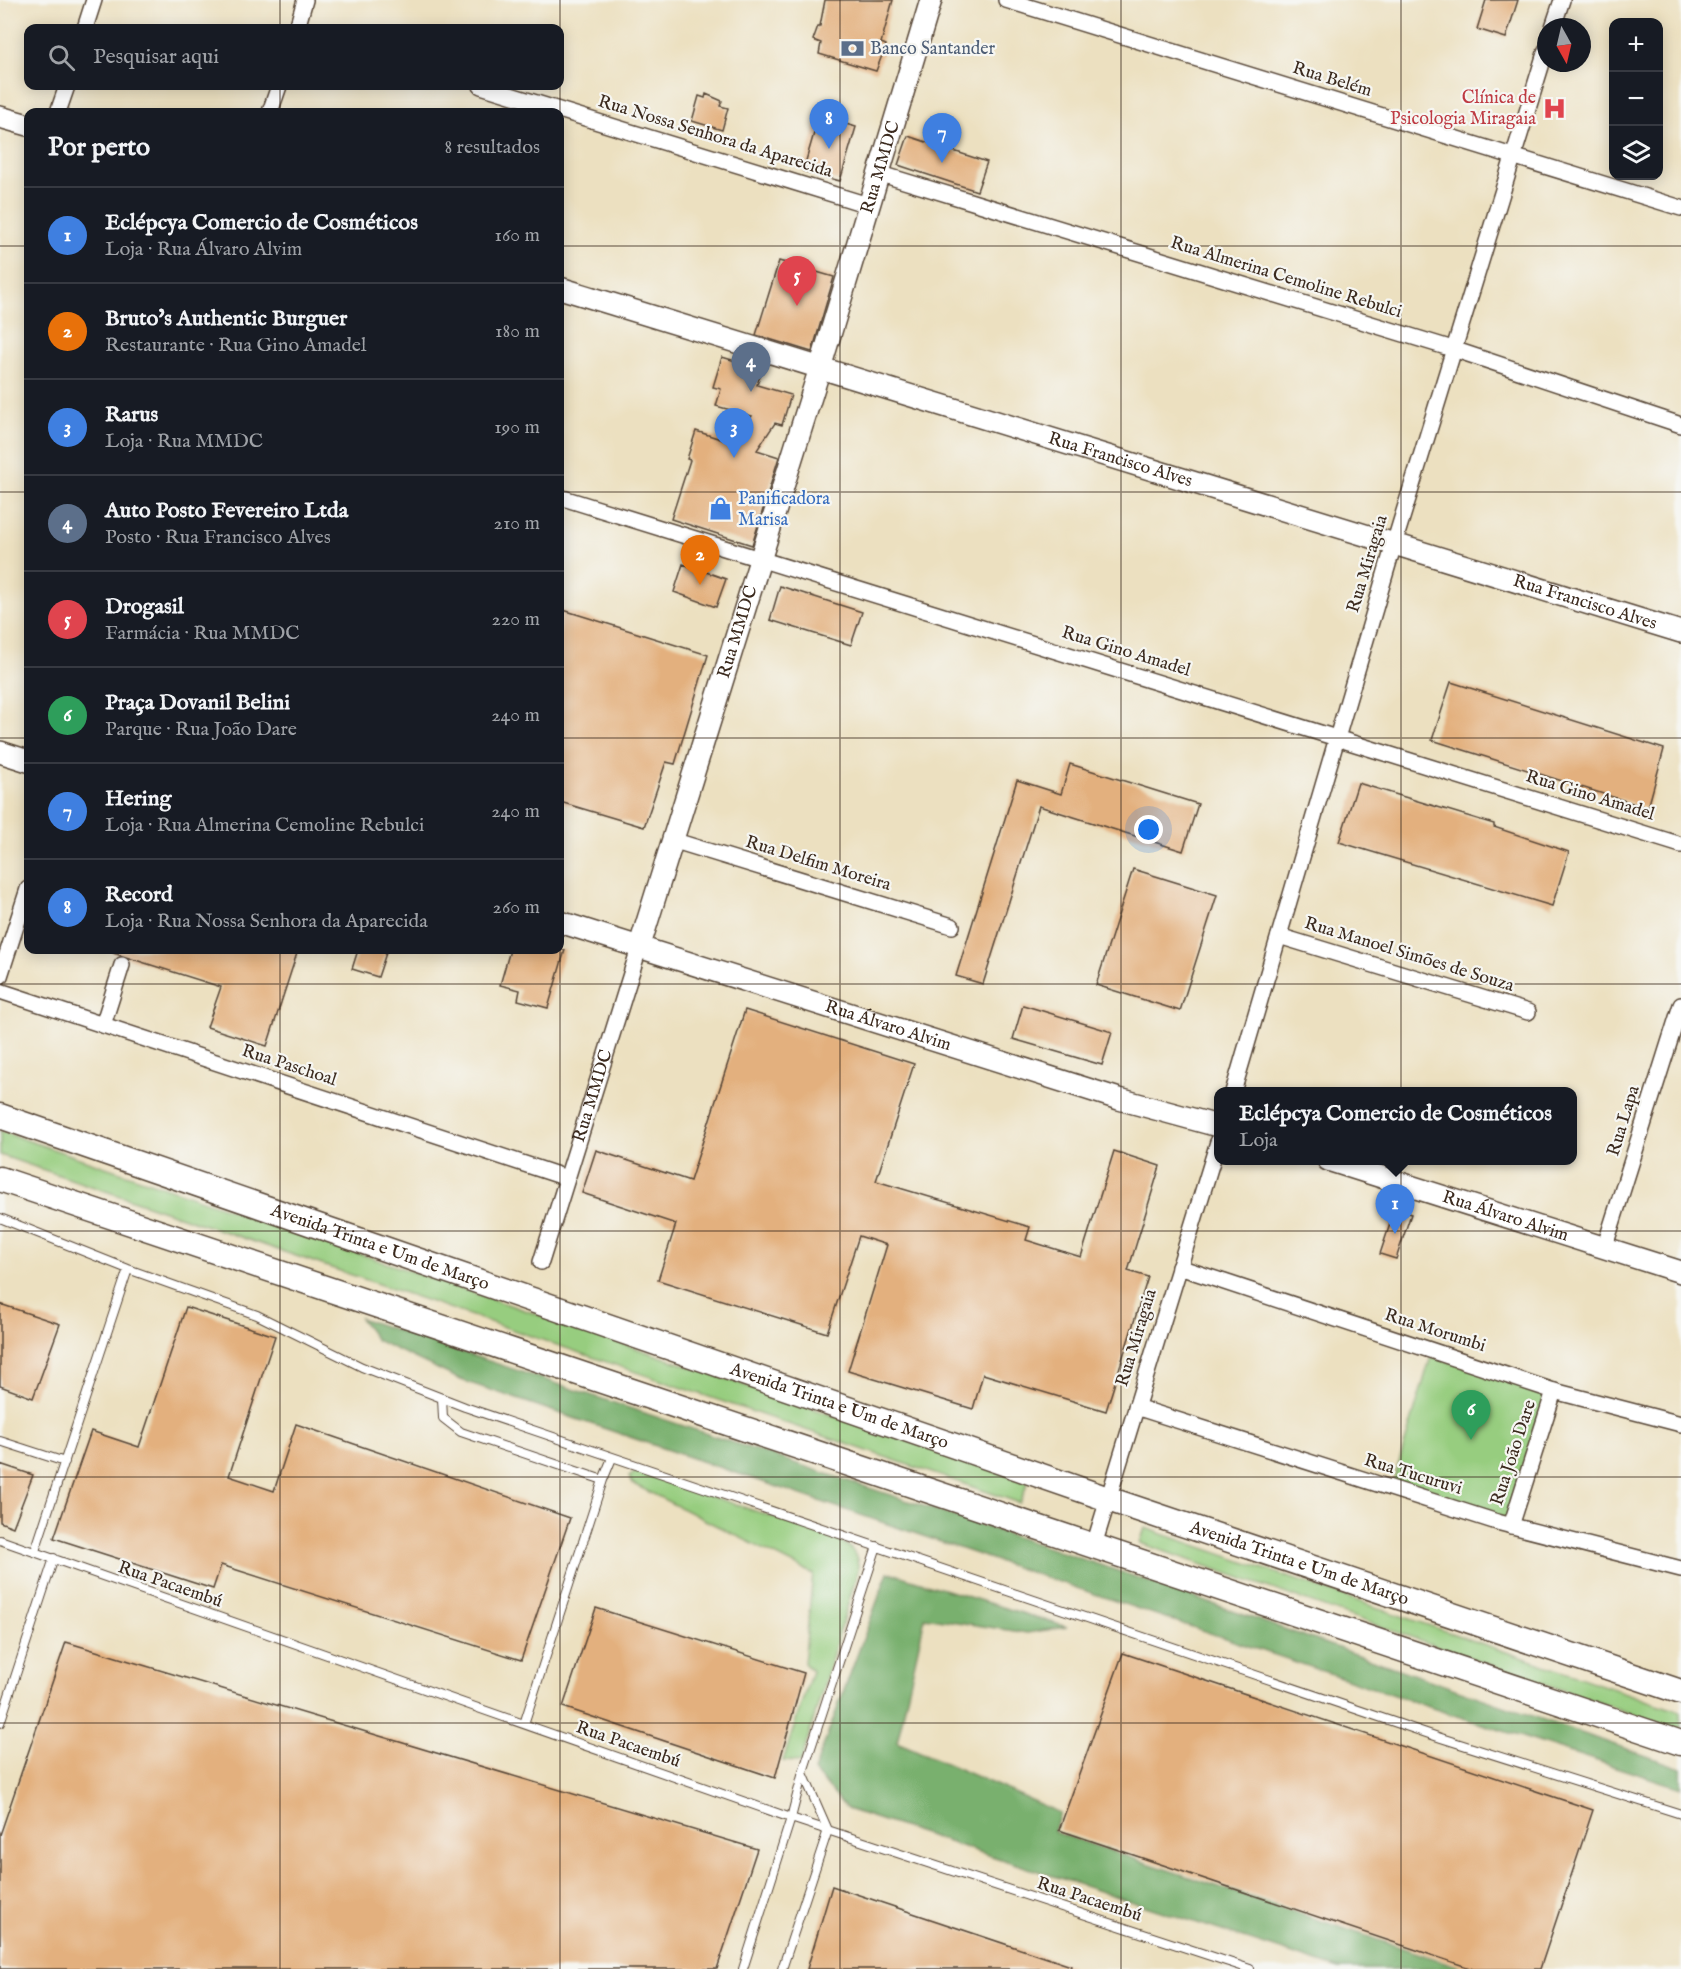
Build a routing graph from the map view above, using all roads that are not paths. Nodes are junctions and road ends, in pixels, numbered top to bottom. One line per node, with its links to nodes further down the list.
1 (94, 0): 7 (street)
2 (305, 0): 8 (street)
3 (931, 0): 20 (street, Rua MMDC)
4 (1006, 0): 19 (street, Rua Belém)
5 (1562, 0): 6 (street)
6 (1556, 18)
7 (86, 24)
8 (298, 24)
9 (1539, 72): 19 (street, Rua Miragaia)
10 (66, 90): 13 (street)
11 (278, 90): 14 (street)
12 (494, 90): 15 (street, Rua Nossa Senhora da Aparecida)
13 (59, 108)
14 (271, 108)
15 (553, 108)
16 (564, 112): 21 (street, Rua Nossa Senhora da Aparecida)
17 (0, 117): 18 (street)
18 (24, 124)
19 (1513, 155): 22 (street, Rua Belém); 24 (street, Rua Miragaia)
20 (878, 173): 21 (street, Rua MMDC); 24 (street, Rua Almerina Cemoline Rebulci)
21 (868, 205): 25 (street, Rua MMDC)
22 (1681, 208)
23 (564, 289): 25 (street, Rua Francisco Alves)
24 (1456, 350): 26 (street, Rua Almerina Cemoline Rebulci); 28 (street, Rua Miragaia)
25 (820, 368): 28 (street, Rua Francisco Alves); 29 (street, Rua MMDC)
26 (1681, 425)
27 (564, 498): 29 (street, Rua Gino Amadel)
28 (1394, 544): 30 (street, Rua Francisco Alves); 31 (street, Rua Miragaia)
29 (761, 560): 31 (street, Rua Gino Amadel); 34 (street, Rua MMDC)
30 (1681, 632)
31 (1337, 738): 35 (street, Rua Gino Amadel); 39 (street, Rua Miragaia)
32 (0, 752): 33 (street)
33 (24, 760)
34 (672, 840): 38 (street, Rua Delfim Moreira); 40 (street, Rua MMDC)
35 (1681, 845)
36 (24, 901): 42 (street)
37 (564, 923): 40 (street, Rua Álvaro Alvim)
38 (952, 926)
39 (1279, 936): 45 (street, Rua Manoel Simões de Souza); 47 (street, Rua Miragaia)
40 (640, 945): 49 (street, Rua Álvaro Alvim); 52 (street, Rua MMDC)
41 (122, 965): 46 (street)
42 (0, 976)
43 (0, 991): 46 (street, Rua Paschoal)
44 (1681, 1005): 55 (street, Rua Lapa)
45 (1528, 1012)
46 (103, 1025): 52 (street, Rua Paschoal)
47 (1234, 1087)
48 (0, 1116): 68 (main road, Avenida Trinta e Um de Março)
49 (1214, 1124)
50 (1214, 1155): 57 (street, Rua Miragaia)
51 (1341, 1165): 55 (street, Rua Álvaro Alvim)
52 (567, 1178): 56 (street, Rua MMDC)
53 (0, 1179): 72 (main road)
54 (0, 1218): 58 (lane)
55 (1604, 1249): 59 (street, Rua Álvaro Alvim)
56 (541, 1262)
57 (1179, 1267): 60 (street, Rua Morumbi); 62 (street, Rua Miragaia)
58 (128, 1269): 61 (lane); 66 (lane)
59 (1681, 1272)
60 (1554, 1391): 63 (street, Rua Morumbi); 69 (street, Rua João Dare)
61 (442, 1398): 65 (lane); 67 (lane)
62 (1136, 1407): 68 (street, Rua Miragaia); 69 (street, Rua Tucuruvi)
63 (1681, 1424)
64 (0, 1441): 66 (lane)
65 (612, 1458): 67 (lane); 71 (lane)
66 (65, 1462): 73 (lane)
67 (603, 1480): 78 (lane)
68 (1108, 1499): 72 (street, Rua Miragaia); 76 (main road, Avenida Trinta e Um de Março)
69 (1511, 1526): 75 (street, Rua Tucuruvi)
70 (0, 1540): 73 (lane, Rua Pacaembú)
71 (878, 1545): 80 (lane); 81 (lane)
72 (1094, 1545): 79 (main road)
73 (35, 1551): 74 (lane, Rua Pacaembú)
74 (54, 1558): 77 (lane); 78 (lane, Rua Pacaembú)
75 (1681, 1569)
76 (1681, 1692)
77 (0, 1723)
78 (524, 1724): 82 (lane, Rua Pacaembú)
79 (1681, 1743)
80 (803, 1772): 82 (lane); 83 (lane)
81 (1681, 1814)
82 (791, 1818): 83 (lane, Rua Pacaembú); 84 (lane)
83 (828, 1830): 85 (lane); 86 (lane, Rua Pacaembú)
84 (743, 1969)
85 (782, 1969)
86 (1250, 1969)

